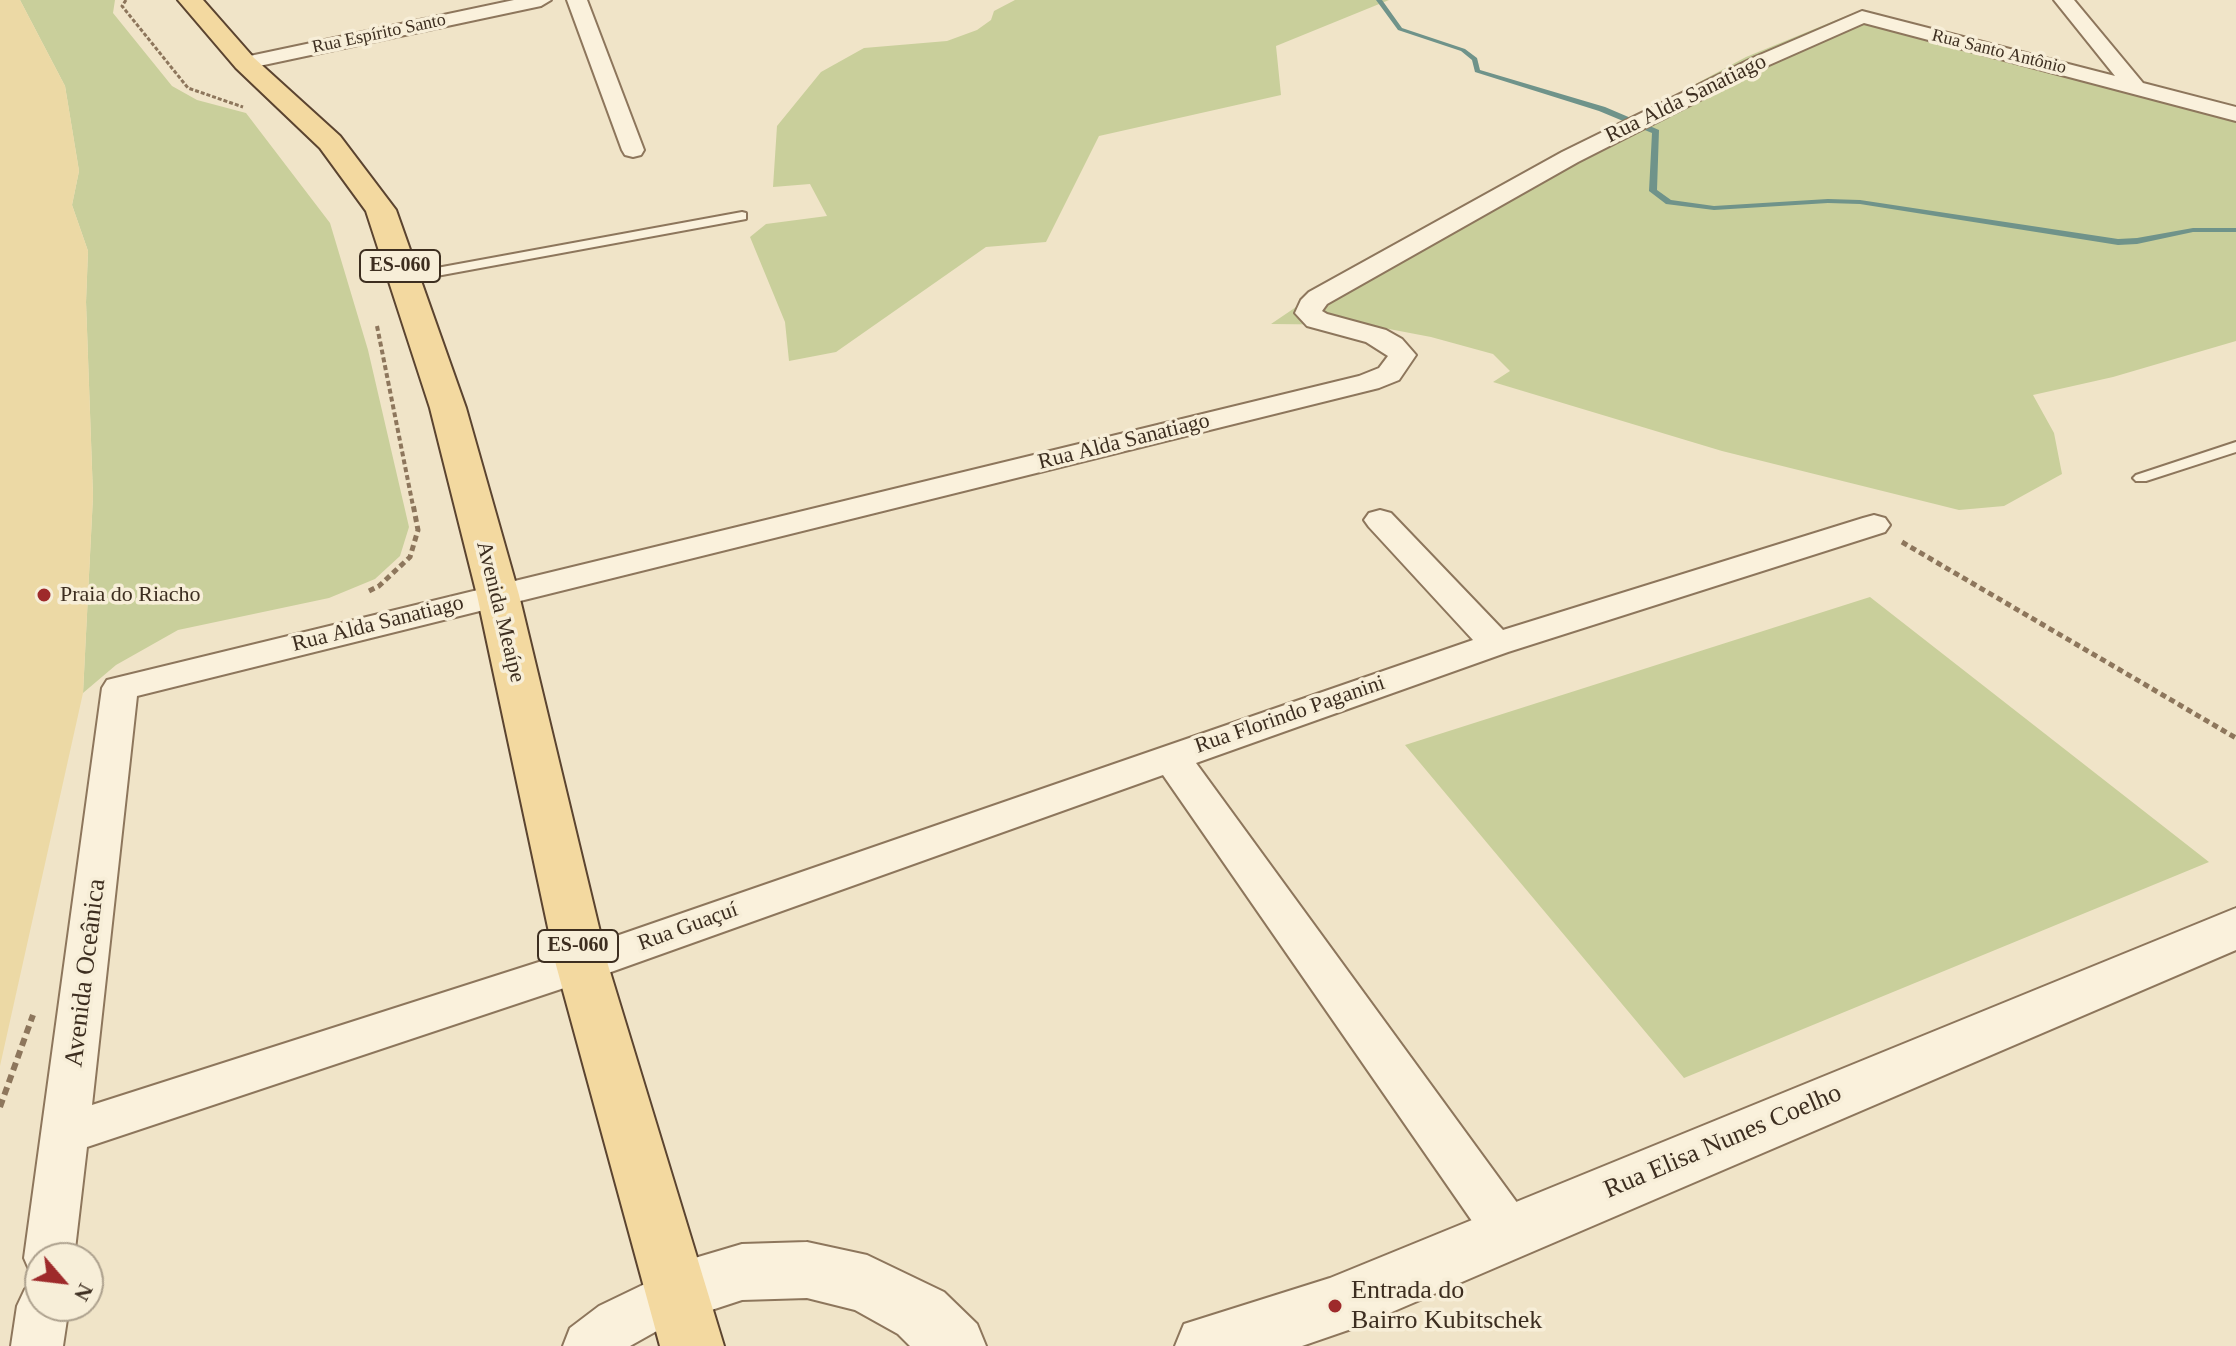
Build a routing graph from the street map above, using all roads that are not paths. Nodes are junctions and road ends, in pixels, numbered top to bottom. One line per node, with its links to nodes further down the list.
1 (190, 0): 7 (main road, Avenida Meaípe / ES-060)
2 (541, 0): 5 (street, Rua Espírito Santo)
3 (577, 0): 10 (street)
4 (2064, 0): 8 (street)
5 (512, 3): 7 (street, Rua Espírito Santo)
6 (1862, 17): 8 (street, Rua Santo Antônio); 17 (street, Rua Alda Sanatiago)
7 (245, 63): 12 (main road, Avenida Meaípe / ES-060)
8 (2135, 87): 9 (street, Rua Santo Antônio)
9 (2236, 114)
10 (633, 150)
11 (742, 216): 12 (lane)
12 (404, 278): 17 (main road, Avenida Meaípe / ES-060)
13 (2236, 447): 14 (lane)
14 (2141, 478)
15 (1380, 520): 18 (street)
16 (1874, 525): 18 (street, Rua Florindo Paganini)
17 (498, 595): 19 (street, Rua Alda Sanatiago); 22 (main road, Avenida Meaípe / ES-060)
18 (1496, 644): 20 (street, Rua Florindo Paganini)
19 (120, 688): 23 (street, Avenida Oceânica)
20 (1170, 756): 22 (street, Rua Guaçuí); 24 (street, Rua Florindo Paganini)
21 (2236, 928): 24 (street, Rua Elisa Nunes Coelho)
22 (582, 965): 23 (street, Rua Guaçuí); 26 (main road, Avenida Meaípe / ES-060)
23 (67, 1133): 25 (street, Avenida Oceânica)
24 (1508, 1231): 31 (street, Rua Elisa Nunes Coelho)
25 (51, 1242)
26 (685, 1319): 29 (street); 30 (street)
27 (41, 1322): 28 (street)
28 (37, 1346)
29 (589, 1346)
30 (954, 1346)
31 (1207, 1346)

